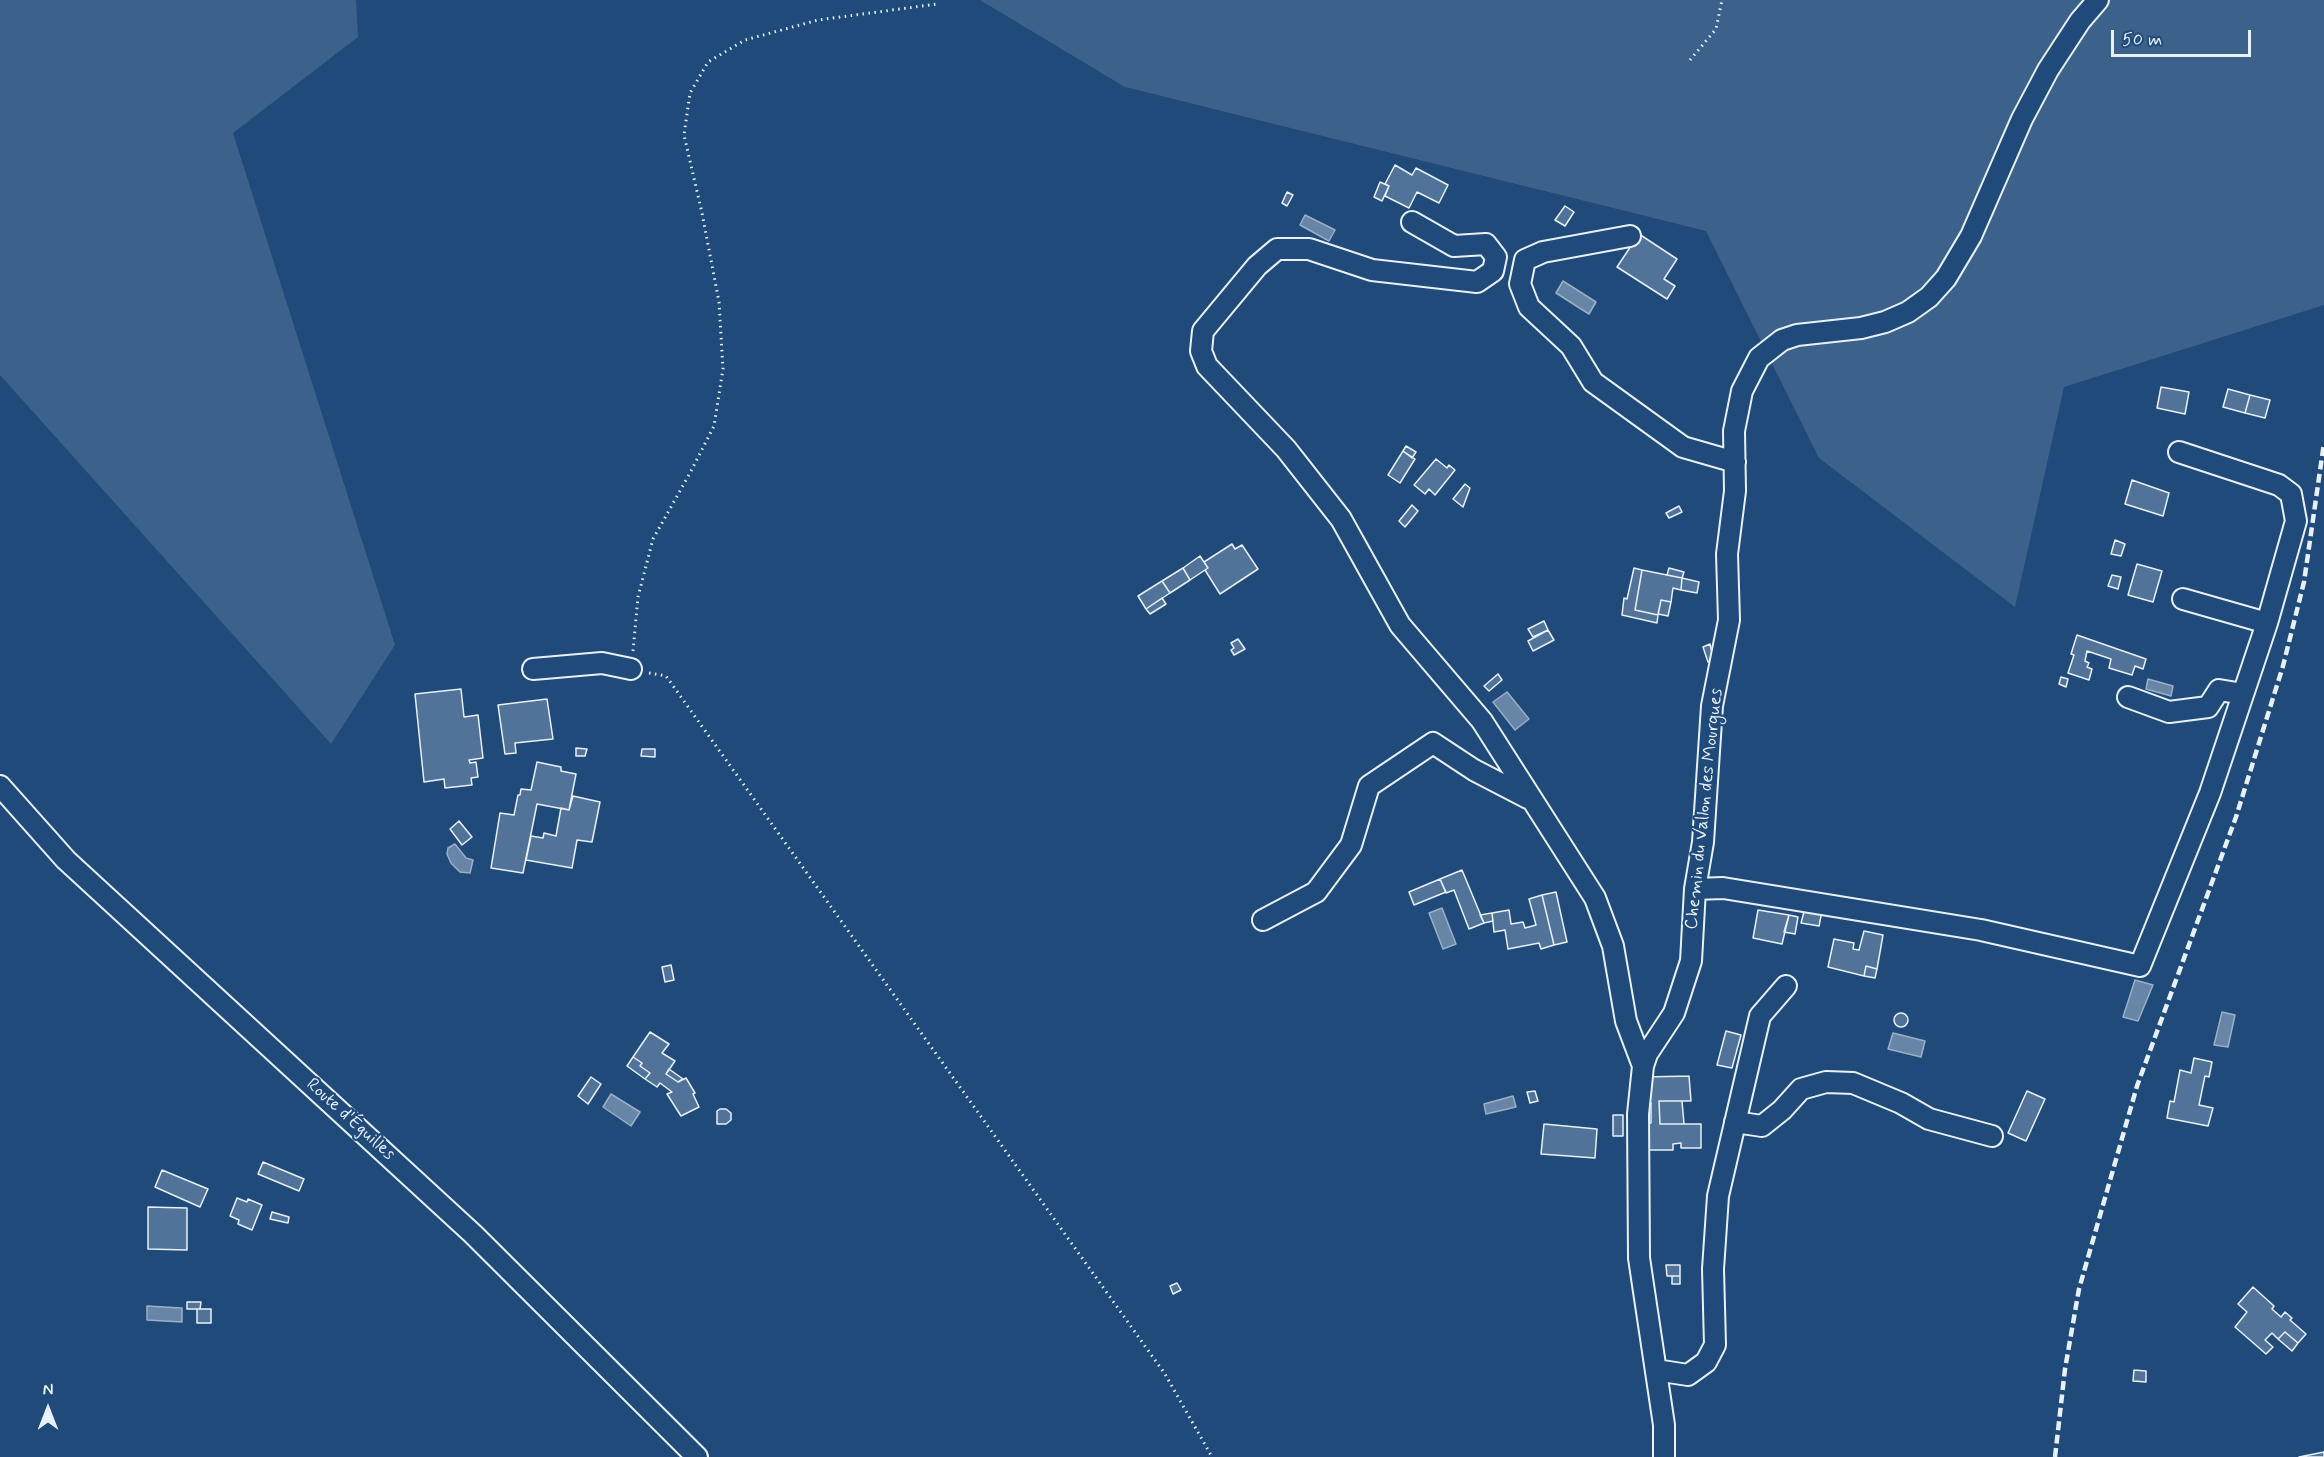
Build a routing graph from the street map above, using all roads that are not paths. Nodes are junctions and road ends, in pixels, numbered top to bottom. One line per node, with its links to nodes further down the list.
1 (2098, 0): 5 (street, Chemin du Vallon des Mourgues)
2 (1412, 222): 13 (street)
3 (1630, 236): 5 (street)
4 (2179, 452): 7 (street)
5 (1735, 462): 14 (street, Chemin du Vallon des Mourgues)
6 (2183, 599): 7 (street)
7 (2267, 624): 10 (street)
8 (533, 669): 9 (street)
9 (631, 669)
10 (2243, 694): 11 (street); 14 (street)
11 (2127, 697)
12 (0, 786): 21 (street, Route d'Éguilles)
13 (1531, 799): 15 (street); 17 (street)
14 (1695, 889): 17 (street, Chemin du Vallon des Mourgues)
15 (1263, 920)
16 (1786, 986): 18 (street)
17 (1643, 1066): 20 (street, Chemin du Vallon des Mourgues)
18 (1735, 1122): 19 (street); 20 (street)
19 (1992, 1136)
20 (1656, 1370): 22 (street, Chemin du Vallon des Mourgues)
21 (697, 1457)
22 (1664, 1457)

